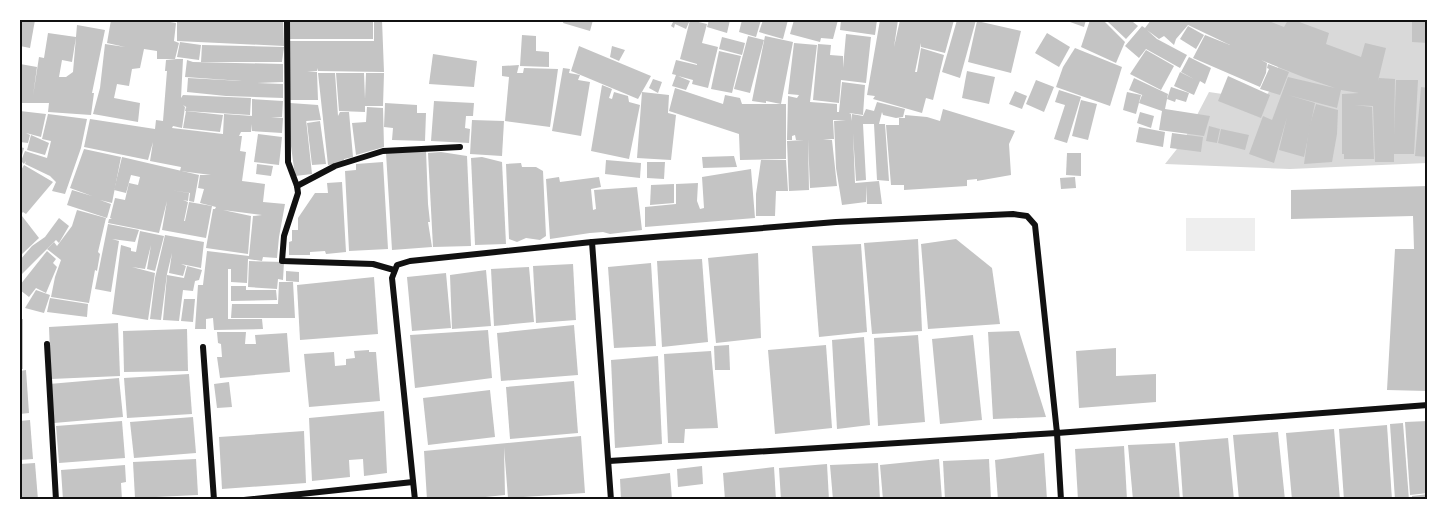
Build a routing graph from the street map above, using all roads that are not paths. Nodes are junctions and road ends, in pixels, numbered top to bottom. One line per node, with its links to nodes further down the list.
1 (286, 20): 3 (street)
2 (460, 147): 3 (street)
3 (297, 186): 5 (street)
4 (592, 242): 5 (street); 9 (street); 10 (street)
5 (394, 270): 11 (street)
6 (47, 344): 12 (street)
7 (203, 347): 13 (street)
8 (1428, 405): 9 (street)
9 (1057, 434): 10 (street); 17 (street)
10 (609, 461): 16 (street)
11 (413, 482): 14 (street); 15 (street)
12 (56, 500)
13 (214, 500)
14 (244, 500)
15 (415, 500)
16 (611, 500)
17 (1061, 500)

